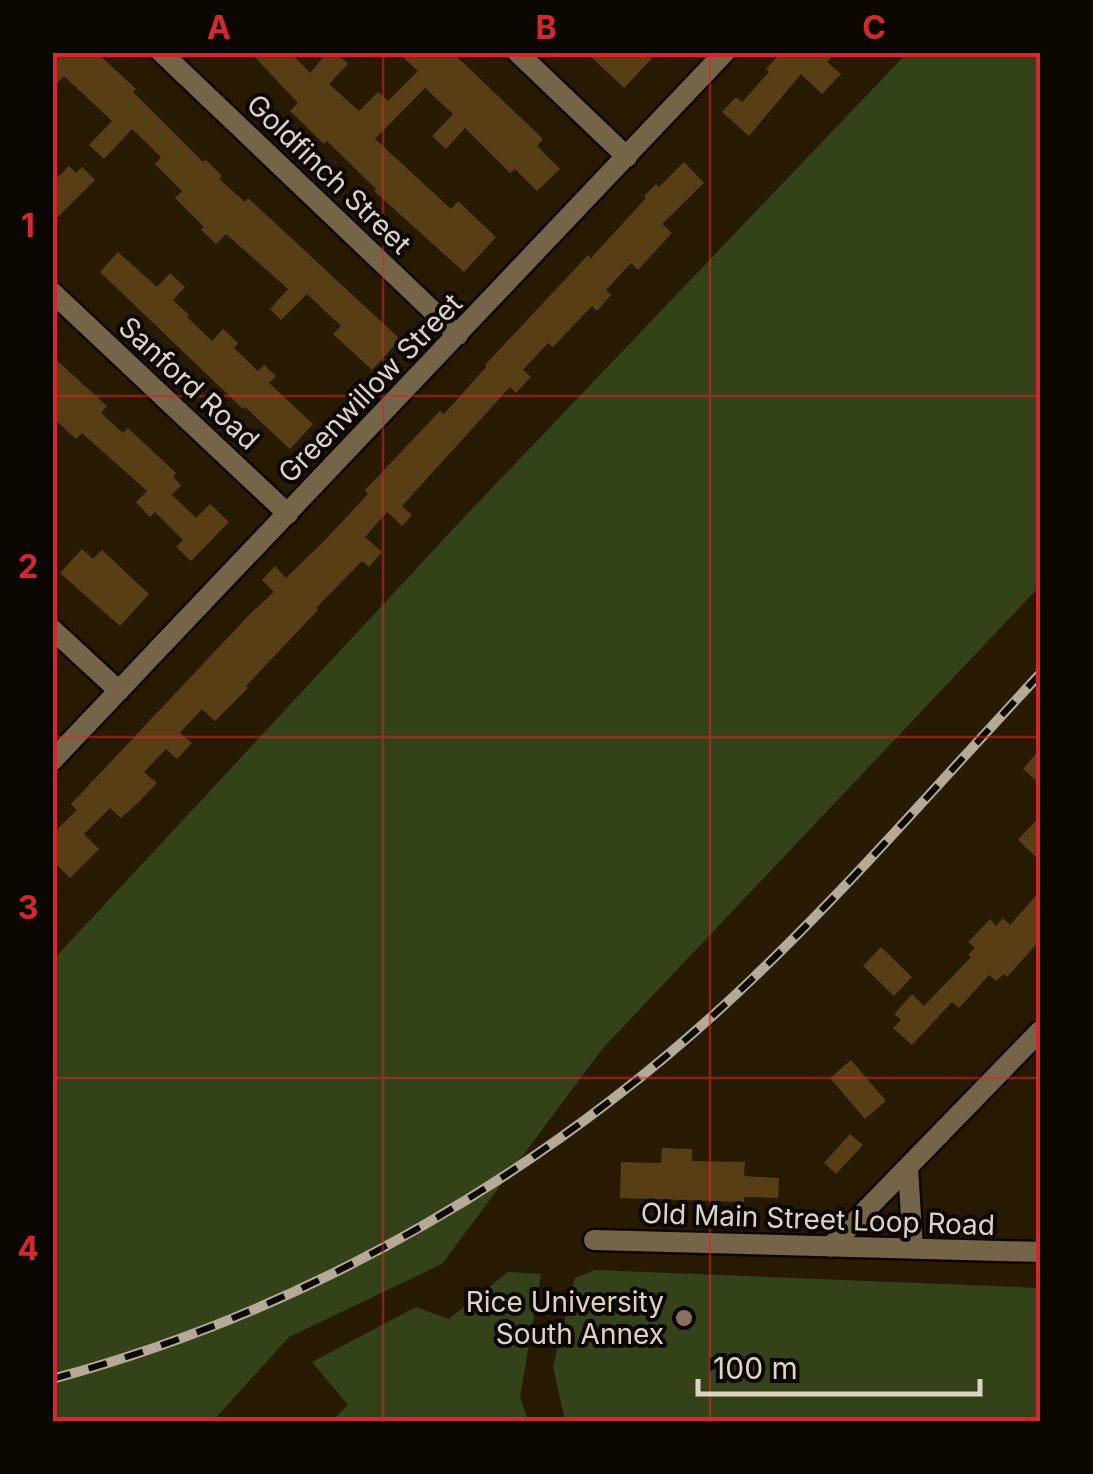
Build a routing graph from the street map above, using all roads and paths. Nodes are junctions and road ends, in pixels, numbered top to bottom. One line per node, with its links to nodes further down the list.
1 (161, 52): 6 (street, Goldfinch Street)
2 (516, 52): 4 (street)
3 (726, 52): 4 (street, Greenwillow Street)
4 (627, 157): 6 (street, Greenwillow Street)
5 (52, 292): 7 (street, Sanford Road)
6 (458, 335): 7 (street, Greenwillow Street)
7 (288, 514): 9 (street, Greenwillow Street)
8 (52, 629): 9 (street)
9 (119, 691): 10 (street, Greenwillow Street)
10 (52, 761)
11 (1040, 1030): 12 (street)
12 (908, 1167): 14 (street); 15 (street)
13 (594, 1240): 14 (street, Old Main Street Loop Road)
14 (830, 1247): 15 (street, Old Main Street Loop Road)
15 (913, 1249): 16 (street, Old Main Street Loop Road)
16 (1040, 1252)

